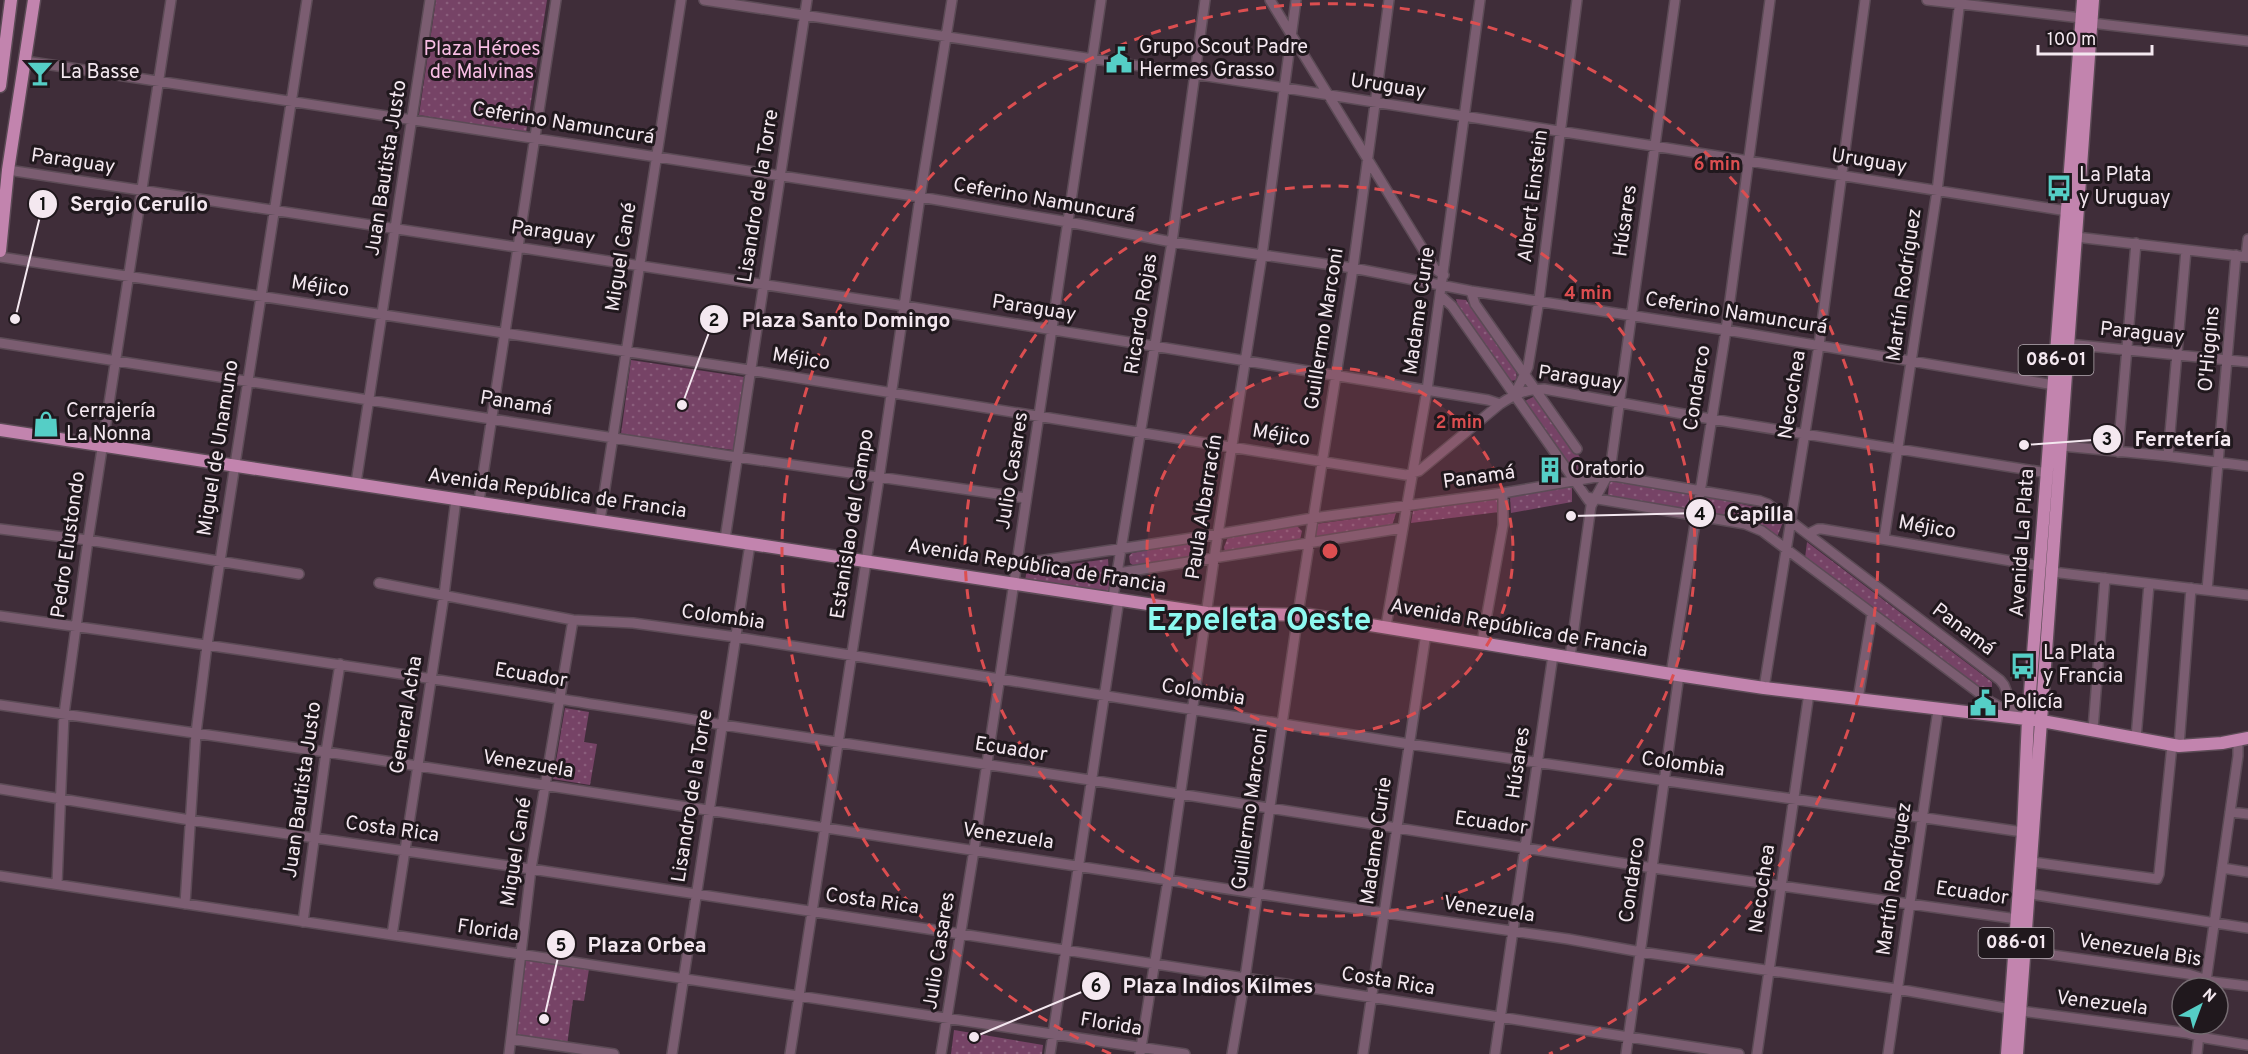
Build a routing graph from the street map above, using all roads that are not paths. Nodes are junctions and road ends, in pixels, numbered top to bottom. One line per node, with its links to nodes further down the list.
1 (11, 0): 34 (main road)
2 (34, 0): 31 (main road)
3 (171, 0): 33 (street, Pedro Elustondo)
4 (307, 0): 37 (street, Miguel de Unamuno)
5 (430, 0): 40 (street, Juan Bautista Justo)
6 (556, 0): 42 (street)
7 (681, 0): 44 (street, Miguel Cané)
8 (704, 0): 25 (street, Uruguay)
9 (807, 0): 25 (street, Lisandro de la Torre)
10 (952, 0): 28 (street, Estanislao del Campo)
11 (1101, 0): 30 (street, Julio Casares)
12 (1205, 0): 32 (street, Ricardo Rojas)
13 (1270, 0): 27 (street)
14 (1296, 0): 27 (street, Paula Albarracín)
15 (1389, 0): 38 (street, Guillermo Marconi)
16 (1480, 0): 39 (street, Madame Curie)
17 (1577, 0): 41 (street, Albert Einstein)
18 (1675, 0): 43 (street, Húsares)
19 (1770, 0): 46 (street, Condarco)
20 (1865, 0): 48 (street, Necochea)
21 (1927, 0): 24 (street)
22 (2083, 0): 26 (main road, Avenida La Plata / 086-01)
23 (2093, 0): 26 (main road, Avenida La Plata / 086-01)
24 (1959, 2): 26 (street); 51 (street, Martín Rodríguez)
25 (805, 15): 28 (street, Uruguay); 49 (street, Lisandro de la Torre)
26 (2086, 21): 29 (street); 54 (main road, Avenida La Plata / 086-01); 57 (main road, Avenida La Plata / 086-01)
27 (1291, 34): 35 (street, Paula Albarracín); 36 (street)
28 (946, 38): 30 (street, Uruguay); 52 (street, Estanislao del Campo)
29 (2248, 41)
30 (1092, 60): 32 (street, Uruguay); 55 (street, Julio Casares)
31 (25, 61): 33 (street, Ceferino Namuncurá); 47 (main road)
32 (1196, 75): 35 (street, Uruguay); 59 (street, Ricardo Rojas)
33 (159, 80): 37 (street, Ceferino Namuncurá); 50 (street, Pedro Elustondo)
34 (0, 86)
35 (1285, 88): 36 (street, Uruguay); 64 (street, Paula Albarracín)
36 (1329, 96): 38 (street, Uruguay); 45 (street)
37 (290, 101): 40 (street, Ceferino Namuncurá); 53 (street, Miguel de Unamuno)
38 (1375, 104): 39 (street, Uruguay); 45 (street, Guillermo Marconi)
39 (1466, 117): 41 (street, Uruguay); 69 (street, Madame Curie)
40 (412, 120): 42 (street, Ceferino Namuncurá); 56 (street, Juan Bautista Justo)
41 (1561, 132): 43 (street, Uruguay); 76 (street, Albert Einstein)
42 (535, 138): 44 (street, Ceferino Namuncurá); 61 (street)
43 (1655, 146): 46 (street, Uruguay); 79 (street, Húsares)
44 (655, 156): 49 (street, Ceferino Namuncurá); 67 (street, Miguel Cané)
45 (1368, 159): 68 (street, Guillermo Marconi); 69 (street)
46 (1749, 161): 48 (street, Uruguay); 81 (street, Condarco)
47 (8, 170): 50 (street, Paraguay); 63 (main road)
48 (1843, 176): 51 (street, Uruguay); 85 (street, Necochea)
49 (780, 177): 52 (street, Ceferino Namuncurá); 71 (street, Lisandro de la Torre)
50 (142, 190): 53 (street, Paraguay); 70 (street, Pedro Elustondo)
51 (1937, 191): 54 (street, Uruguay); 93 (street, Martín Rodríguez)
52 (920, 197): 55 (street, Ceferino Namuncurá); 77 (street, Estanislao del Campo)
53 (273, 210): 56 (street, Paraguay); 74 (street, Miguel de Unamuno)
54 (2067, 211): 99 (main road, Avenida La Plata / 086-01)
55 (1068, 222): 59 (street, Ceferino Namuncurá); 80 (street, Julio Casares)
56 (396, 228): 61 (street, Paraguay); 78 (street, Juan Bautista Justo)
57 (2076, 237): 60 (street); 84 (main road, Avenida La Plata / 086-01)
58 (2248, 239): 65 (street, O'Higgins)
59 (1172, 242): 64 (street, Ceferino Namuncurá); 86 (street, Ricardo Rojas)
60 (2136, 243): 62 (street); 87 (street)
61 (518, 248): 67 (street, Paraguay); 82 (street)
62 (2186, 250): 65 (street); 89 (street)
63 (0, 251)
64 (1262, 255): 68 (street, Ceferino Namuncurá); 92 (street, Paula Albarracín)
65 (2244, 256): 91 (street, O'Higgins)
66 (0, 257): 70 (street, Méjico)
67 (639, 265): 71 (street, Paraguay); 88 (street, Miguel Cané)
68 (1353, 268): 72 (street, Ceferino Namuncurá); 96 (street, Guillermo Marconi)
69 (1444, 275): 72 (street, Madame Curie)
70 (128, 276): 74 (street, Méjico); 90 (street, Pedro Elustondo)
71 (763, 286): 77 (street, Paraguay); 95 (street, Lisandro de la Torre)
72 (1442, 286): 73 (street, Ceferino Namuncurá); 75 (street, Madame Curie)
73 (1471, 291): 76 (street, Ceferino Namuncurá); 97 (street)
74 (261, 296): 78 (street, Méjico); 98 (street, Miguel de Unamuno)
75 (1441, 296): 101 (street, Madame Curie); 103 (street)
76 (1539, 300): 79 (street, Ceferino Namuncurá); 97 (street, Albert Einstein)
77 (904, 306): 80 (street, Paraguay); 102 (street, Estanislao del Campo)
78 (382, 314): 82 (street, Méjico); 104 (street, Juan Bautista Justo)
79 (1631, 315): 81 (street, Ceferino Namuncurá); 105 (street, Húsares)
80 (1052, 330): 86 (street, Paraguay); 107 (street, Julio Casares)
81 (1726, 330): 85 (street, Ceferino Namuncurá); 109 (street, Condarco)
82 (504, 334): 88 (street, Méjico); 108 (street)
83 (0, 344): 90 (street, Panamá)
84 (2068, 344): 87 (street, Paraguay); 115 (main road, Avenida La Plata / 086-01)
85 (1819, 345): 93 (street, Ceferino Namuncurá); 112 (street, Necochea)
86 (1155, 348): 92 (street, Paraguay); 111 (street, Ricardo Rojas)
87 (2126, 350): 89 (street, Paraguay); 119 (street)
88 (626, 352): 95 (street, Méjico); 113 (street, Miguel Cané)
89 (2177, 355): 91 (street, Paraguay); 120 (street)
90 (116, 360): 98 (street, Panamá); 114 (street, Pedro Elustondo)
91 (2228, 360): 94 (street, Paraguay); 123 (street, O'Higgins)
92 (1246, 361): 96 (street, Paraguay); 116 (street, Paula Albarracín)
93 (1912, 361): 99 (street, Ceferino Namuncurá); 117 (street, Martín Rodríguez)
94 (2248, 362)
95 (749, 370): 102 (street, Méjico); 121 (street, Lisandro de la Torre)
96 (1337, 375): 101 (street, Paraguay); 122 (street, Guillermo Marconi)
97 (1526, 375): 100 (street); 103 (street, Albert Einstein)
98 (248, 380): 104 (street, Panamá); 124 (street, Miguel de Unamuno)
99 (2054, 385): 126 (main road, Avenida La Plata / 086-01)
100 (1535, 389): 103 (street, Paraguay); 105 (street, Paraguay); 118 (street)
101 (1428, 390): 106 (street, Paraguay); 127 (street, Madame Curie)
102 (891, 393): 107 (street, Méjico); 129 (street, Estanislao del Campo)
103 (1515, 394): 106 (street, Paraguay); 130 (street)
104 (369, 400): 108 (street, Panamá); 131 (street, Juan Bautista Justo)
105 (1619, 403): 109 (street, Paraguay); 128 (street, Húsares)
106 (1500, 404): 127 (street)
107 (1040, 415): 111 (street, Méjico); 134 (street, Julio Casares)
108 (492, 419): 113 (street, Panamá); 137 (street)
109 (1711, 419): 112 (street, Paraguay); 132 (street, Condarco)
110 (0, 430): 114 (main road, Avenida República de Francia)
111 (1141, 433): 116 (street, Méjico); 152 (street, Ricardo Rojas)
112 (1806, 433): 117 (street, Paraguay); 142 (street, Necochea)
113 (613, 438): 121 (street, Panamá); 141 (street, Miguel Cané)
114 (102, 446): 124 (main road, Avenida República de Francia); 149 (street, Pedro Elustondo)
115 (2062, 446): 119 (street); 158 (main road, Avenida La Plata / 086-01)
116 (1232, 447): 122 (street, Méjico); 145 (street, Paula Albarracín)
117 (1899, 448): 126 (street, Paraguay); 148 (street, Martín Rodríguez)
118 (1577, 449)
119 (2118, 452): 120 (street)
120 (2168, 456): 123 (street)
121 (737, 457): 129 (street, Panamá); 147 (street, Lisandro de la Torre)
122 (1322, 461): 127 (street, Méjico); 140 (street, Guillermo Marconi)
123 (2218, 463): 125 (street); 166 (street, O'Higgins)
124 (233, 466): 131 (main road, Avenida República de Francia); 155 (street, Miguel de Unamuno)
125 (2248, 466)
126 (2048, 473): 158 (main road, Avenida La Plata / 086-01)
127 (1413, 474): 138 (street, Madame Curie)
128 (1608, 476): 130 (street, Panamá); 132 (street, Panamá); 136 (street, Húsares)
129 (879, 478): 134 (street, Panamá); 156 (street, Estanislao del Campo)
130 (1574, 480): 133 (street, Panamá); 136 (street)
131 (356, 483): 135 (main road, Avenida República de Francia)
132 (1700, 490): 139 (street, Condarco); 142 (street, Panamá)
133 (1503, 493): 138 (street, Panamá); 179 (street)
134 (1026, 498): 157 (street, Julio Casares)
135 (456, 499): 137 (main road, Avenida República de Francia); 167 (street, General Acha)
136 (1591, 500): 139 (street, Panamá); 183 (street, Húsares)
137 (479, 501): 141 (main road, Avenida República de Francia)
138 (1408, 506): 140 (street, Panamá); 143 (street, Madame Curie)
139 (1696, 516): 153 (street, Panamá); 185 (street, Condarco)
140 (1313, 518): 145 (street, Panamá); 150 (street, Guillermo Marconi)
141 (600, 520): 147 (main road, Avenida República de Francia)
142 (1791, 521): 146 (street, Panamá); 153 (street, Necochea)
143 (1403, 528): 150 (street); 176 (street, Madame Curie)
144 (0, 529): 149 (street)
145 (1219, 534): 152 (street, Panamá); 154 (street, Paula Albarracín)
146 (1809, 534): 148 (street, Méjico); 194 (street, Panamá)
147 (725, 539): 151 (main road, Avenida República de Francia)
148 (1884, 539): 158 (street, Méjico)
149 (88, 540): 155 (street); 175 (street, Pedro Elustondo)
150 (1309, 543): 154 (street); 171 (street, Guillermo Marconi)
151 (750, 544): 156 (main road, Avenida República de Francia); 178 (street, Lisandro de la Torre)
152 (1122, 549): 157 (street, Panamá); 159 (street, Ricardo Rojas)
153 (1787, 550): 172 (street, Panamá); 188 (street, Necochea)
154 (1214, 559): 159 (street); 170 (street, Paula Albarracín)
155 (219, 561): 160 (street); 180 (street, Miguel de Unamuno)
156 (866, 561): 163 (main road, Avenida República de Francia); 182 (street, Estanislao del Campo)
157 (1017, 564): 163 (street, Julio Casares)
158 (2046, 569): 161 (street, Méjico); 198 (main road, Avenida La Plata / 086-01); 199 (main road, Avenida La Plata / 086-01)
159 (1118, 573): 169 (street, Ricardo Rojas)
160 (299, 574)
161 (2105, 578): 164 (street, Méjico); 202 (street)
162 (378, 583): 167 (street, Colombia)
163 (1015, 583): 169 (main road, Avenida República de Francia); 187 (street, Julio Casares)
164 (2149, 584): 165 (street, Méjico); 204 (street)
165 (2191, 588): 166 (street, Méjico); 208 (street)
166 (2207, 590): 168 (street, Méjico)
167 (444, 595): 174 (street, Colombia); 186 (street, General Acha)
168 (2248, 595)
169 (1116, 598): 170 (main road, Avenida República de Francia); 190 (street, Ricardo Rojas)
170 (1207, 613): 171 (main road, Avenida República de Francia); 195 (street, Paula Albarracín)
171 (1298, 614): 176 (main road, Avenida República de Francia); 200 (street, Guillermo Marconi)
172 (1872, 614): 192 (street); 194 (street, Panamá)
173 (0, 616): 175 (street, Ecuador)
174 (573, 620): 178 (street, Colombia); 191 (street, Miguel Cané)
175 (75, 626): 180 (street, Ecuador); 197 (street, Pedro Elustondo)
176 (1386, 626): 177 (main road, Avenida República de Francia)
177 (1426, 633): 179 (main road, Avenida República de Francia); 207 (street, Madame Curie)
178 (736, 638): 182 (street, Colombia); 201 (street, Lisandro de la Torre)
179 (1482, 642): 181 (main road, Avenida República de Francia)
180 (207, 645): 184 (street, Ecuador); 203 (street, Miguel de Unamuno)
181 (1553, 655): 183 (main road, Avenida República de Francia); 212 (street, Húsares)
182 (851, 656): 187 (street, Colombia); 206 (street, Estanislao del Campo)
183 (1570, 657): 185 (main road, Avenida República de Francia)
184 (340, 664): 186 (street, Ecuador); 209 (street, Juan Bautista Justo)
185 (1675, 675): 188 (main road, Avenida República de Francia); 216 (street, Condarco)
186 (431, 678): 191 (street, Ecuador); 214 (street, General Acha)
187 (1000, 680): 190 (street, Colombia); 213 (street, Julio Casares)
188 (1764, 688): 189 (main road, Avenida República de Francia)
189 (1809, 693): 192 (main road, Avenida República de Francia); 221 (street, Necochea)
190 (1104, 696): 195 (street, Colombia); 215 (street, Ricardo Rojas)
191 (560, 699): 201 (street, Ecuador); 217 (street, Miguel Cané)
192 (1858, 699): 196 (main road, Avenida República de Francia)
193 (0, 705): 197 (street, Venezuela)
194 (2013, 709): 198 (street, Panamá)
195 (1193, 710): 200 (street, Colombia); 219 (street, Paula Albarracín)
196 (1938, 710): 198 (main road, Avenida República de Francia); 226 (street, Martín Rodríguez)
197 (64, 714): 203 (street, Venezuela); 220 (street, Pedro Elustondo)
198 (2028, 719): 199 (main road, Avenida República de Francia); 230 (main road, Avenida La Plata / 086-01)
199 (2042, 721): 202 (main road, Avenida República de Francia); 235 (main road, Avenida La Plata / 086-01)
200 (1282, 724): 207 (street, Colombia); 222 (street, Guillermo Marconi)
201 (723, 725): 206 (street, Ecuador); 223 (street, Lisandro de la Torre)
202 (2093, 729): 204 (main road, Avenida República de Francia)
203 (196, 733): 209 (street, Venezuela); 227 (street, Miguel de Unamuno)
204 (2136, 738): 208 (main road, Avenida República de Francia)
205 (2243, 739): 208 (main road, Avenida República de Francia); 210 (street)
206 (839, 741): 213 (street, Ecuador); 228 (street, Estanislao del Campo)
207 (1409, 744): 212 (street, Colombia); 229 (street, Madame Curie)
208 (2175, 745): 235 (street)
209 (326, 752): 214 (street, Venezuela); 231 (street, Juan Bautista Justo)
210 (2238, 756): 211 (street); 224 (street)
211 (2248, 757)
212 (1538, 763): 216 (street, Colombia); 232 (street, Húsares)
213 (987, 764): 215 (street, Ecuador); 234 (street, Julio Casares)
214 (417, 766): 217 (street, Venezuela); 233 (street, General Acha)
215 (1090, 780): 219 (street, Ecuador); 236 (street, Ricardo Rojas)
216 (1665, 781): 221 (street, Colombia); 237 (street, Condarco)
217 (545, 786): 223 (street, Venezuela); 239 (street, Miguel Cané)
218 (0, 789): 220 (street, Costa Rica)
219 (1181, 795): 222 (street, Ecuador); 242 (street, Paula Albarracín)
220 (61, 799): 227 (street, Costa Rica); 243 (street, Pedro Elustondo)
221 (1794, 799): 226 (street, Colombia); 244 (street, Necochea)
222 (1268, 808): 229 (street, Ecuador); 246 (street, Guillermo Marconi)
223 (710, 810): 228 (street, Venezuela); 245 (street, Lisandro de la Torre)
224 (2230, 812): 225 (street); 238 (street)
225 (2248, 814)
226 (1922, 819): 230 (street, Colombia); 249 (street, Martín Rodríguez)
227 (190, 820): 231 (street, Costa Rica); 248 (street, Miguel de Unamuno)
228 (825, 828): 234 (street, Venezuela); 250 (street, Estanislao del Campo)
229 (1397, 829): 232 (street, Ecuador); 251 (street, Madame Curie)
230 (2023, 832): 252 (main road, Avenida La Plata / 086-01)
231 (315, 837): 233 (street, Costa Rica); 253 (street, Juan Bautista Justo)
232 (1525, 848): 237 (street, Ecuador); 256 (street, Húsares)
233 (405, 850): 239 (street, Costa Rica); 258 (street, General Acha)
234 (974, 850): 236 (street, Venezuela); 257 (street, Julio Casares)
235 (2032, 862): 247 (main road, Avenida La Plata / 086-01)
236 (1078, 865): 242 (street, Venezuela); 259 (street, Ricardo Rojas)
237 (1653, 868): 244 (street, Ecuador); 261 (street, Condarco)
238 (2222, 868): 240 (street); 254 (street)
239 (531, 869): 245 (street, Costa Rica); 262 (street, Miguel Cané)
240 (2248, 872)
241 (0, 876): 243 (street, Florida)
242 (1168, 880): 246 (street, Venezuela); 263 (street, Paula Albarracín)
243 (57, 884): 248 (street, Florida)
244 (1782, 887): 249 (street, Ecuador); 264 (street, Necochea)
245 (696, 893): 250 (street, Costa Rica); 267 (street, Lisandro de la Torre)
246 (1257, 894): 251 (street, Venezuela); 268 (street, Guillermo Marconi)
247 (2030, 894): 254 (street, Ecuador); 260 (main road, Avenida La Plata / 086-01)
248 (185, 904): 253 (street, Florida)
249 (1910, 904): 252 (street, Ecuador); 271 (street, Martín Rodríguez)
250 (813, 911): 257 (street, Costa Rica); 272 (street, Estanislao del Campo)
251 (1384, 914): 256 (street, Venezuela); 273 (street, Madame Curie)
252 (2017, 919): 274 (main road, Avenida La Plata / 086-01)
253 (303, 922): 258 (street, Florida)
254 (2215, 923): 255 (street, Ecuador); 266 (street)
255 (2248, 928)
256 (1513, 931): 261 (street, Venezuela); 275 (street, Húsares)
257 (961, 934): 259 (street, Costa Rica); 276 (street, Julio Casares)
258 (392, 935): 262 (street, Florida)
259 (1065, 951): 263 (street, Costa Rica); 277 (street, Ricardo Rojas)
260 (2025, 951): 265 (street, Venezuela Bis); 274 (main road, Avenida La Plata / 086-01)
261 (1641, 952): 264 (street, Venezuela); 278 (street, Condarco)
262 (521, 954): 267 (street, Florida); 280 (street, Miguel Cané)
263 (1155, 964): 268 (street, Costa Rica); 282 (street, Paula Albarracín)
264 (1770, 970): 271 (street, Venezuela); 295 (street, Necochea)
265 (2191, 976)
266 (2206, 976)
267 (684, 978): 272 (street, Florida); 285 (street, Lisandro de la Torre)
268 (1245, 978): 273 (street, Costa Rica); 290 (street, Guillermo Marconi)
269 (2230, 985): 270 (street, Venezuela Bis)
270 (2248, 986)
271 (1897, 989): 274 (street, Venezuela); 296 (street, Martín Rodríguez)
272 (799, 995): 276 (street, Florida); 286 (street, Estanislao del Campo)
273 (1372, 998): 275 (street, Costa Rica); 291 (street, Madame Curie)
274 (2016, 1010): 279 (street, Venezuela); 297 (main road, Avenida La Plata / 086-01); 298 (main road, Avenida La Plata / 086-01)
275 (1501, 1017): 278 (street, Costa Rica); 292 (street, Húsares)
276 (947, 1018): 277 (street, Florida); 287 (street, Julio Casares)
277 (1052, 1034): 282 (street, Florida); 288 (street, Ricardo Rojas)
278 (1629, 1036): 293 (street, Condarco); 294 (street, Costa Rica)
279 (2199, 1037): 281 (street, Venezuela); 299 (street)
280 (511, 1039): 283 (street, Miguel Cané); 284 (street)
281 (2248, 1045)
282 (1140, 1051): 289 (street, Florida)
283 (509, 1054)
284 (614, 1054)
285 (672, 1054)
286 (790, 1054)
287 (941, 1054)
288 (1050, 1054)
289 (1185, 1054)
290 (1232, 1054)
291 (1364, 1054)
292 (1495, 1054)
293 (1626, 1054)
294 (1739, 1054)
295 (1757, 1054)
296 (1888, 1054)
297 (2007, 1054)
298 (2018, 1054)
299 (2197, 1054)

